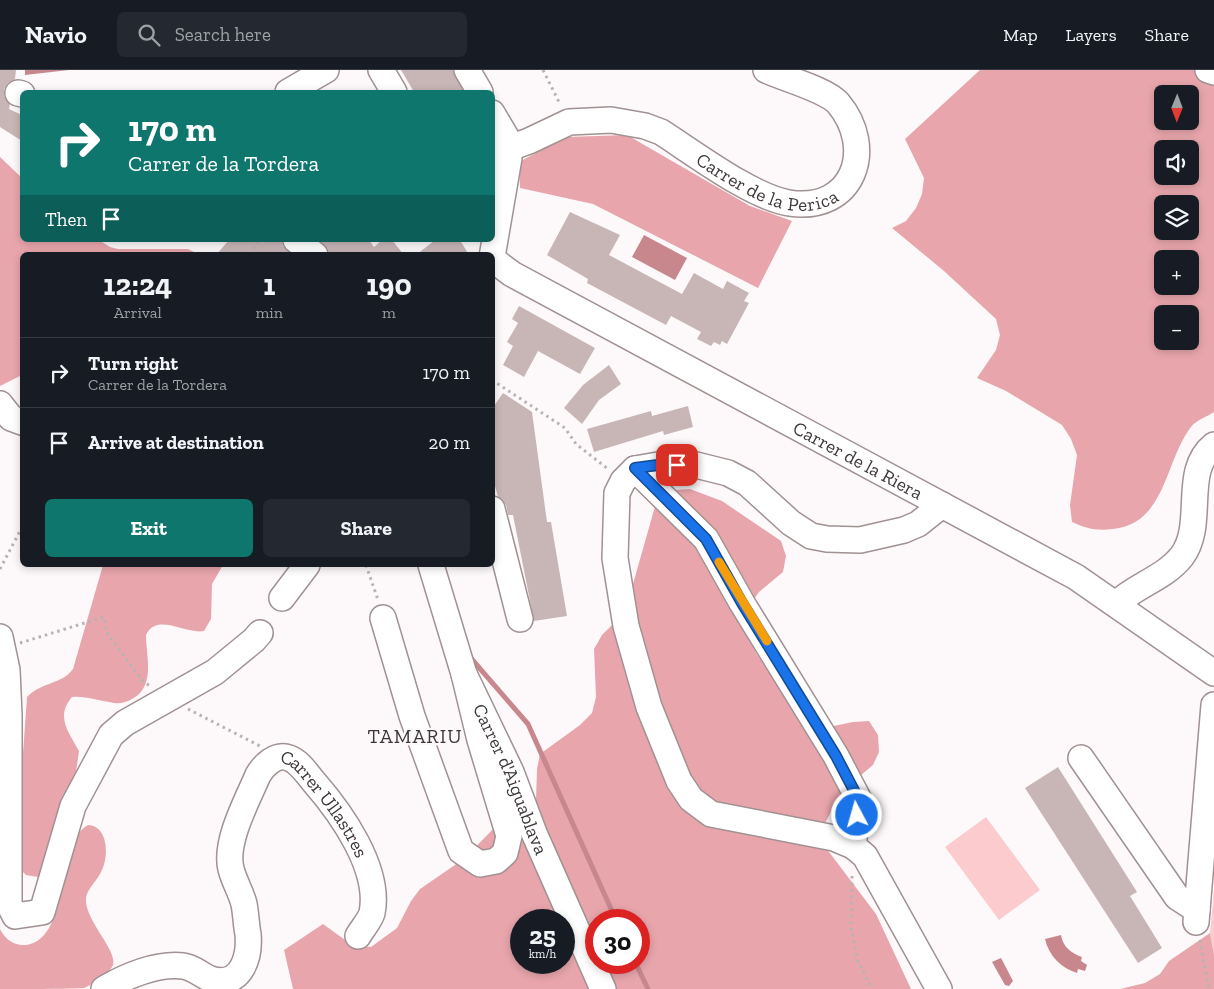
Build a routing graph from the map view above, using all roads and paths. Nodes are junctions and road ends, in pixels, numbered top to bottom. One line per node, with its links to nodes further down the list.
1 (381, 70): 9 (street)
2 (467, 70): 10 (street)
3 (543, 70): 12 (path)
4 (766, 70): 12 (street, Carrer de la Perica)
5 (1208, 70): 6 (street)
6 (1214, 72)
7 (319, 81): 8 (street)
8 (294, 90)
9 (393, 90)
10 (479, 90)
11 (495, 119): 13 (street)
12 (569, 122): 13 (street, Carrer de la Perica)
13 (511, 150): 14 (street); 15 (street)
14 (495, 175)
15 (495, 217)
16 (478, 242): 17 (street, Carrer de la Riera)
17 (487, 252)
18 (495, 260): 22 (street, Carrer de la Riera)
19 (495, 382): 21 (path)
20 (1214, 445): 30 (street)
21 (629, 475): 22 (street); 41 (street); 41 (street)
22 (942, 505): 30 (street, Carrer de la Riera)
23 (495, 521): 32 (street)
24 (20, 532): 28 (path)
25 (305, 567): 29 (street)
26 (367, 567): 31 (path)
27 (432, 567): 36 (street, Carrer d'Aiguablava)
28 (0, 569)
29 (282, 598)
30 (1116, 604): 35 (street, Carrer de la Riera)
31 (383, 618): 36 (street)
32 (520, 619)
33 (260, 633): 37 (street)
34 (2, 643): 37 (path); 37 (street)
35 (1214, 673)
36 (464, 674): 45 (street, Carrer d'Aiguablava)
37 (167, 699): 39 (path)
38 (1214, 705): 42 (street)
39 (277, 758): 43 (street, Carrer Ullastres); 44 (street, Carrer Ullastres)
40 (1081, 758): 42 (street)
41 (853, 846): 46 (path); 47 (street)
42 (1197, 916): 48 (path)
43 (358, 936)
44 (104, 989)
45 (603, 989)
46 (872, 989)
47 (939, 989)
48 (1209, 989)

